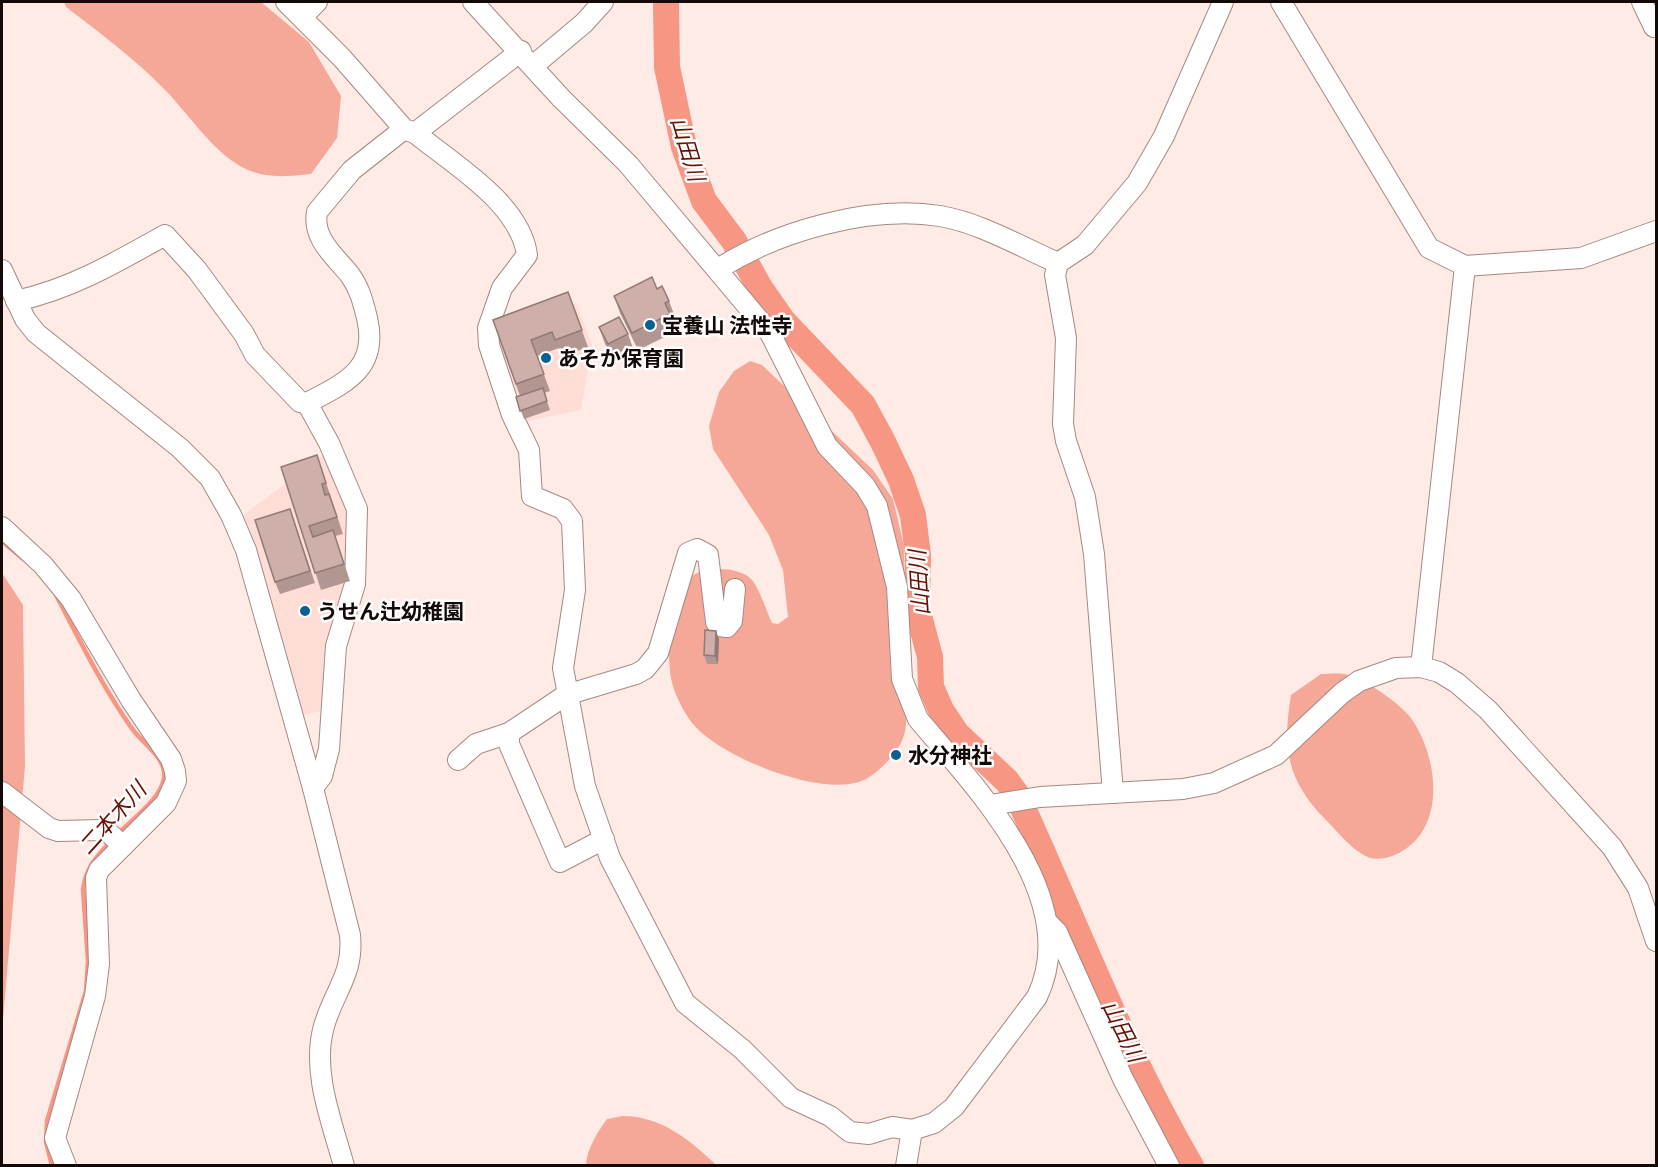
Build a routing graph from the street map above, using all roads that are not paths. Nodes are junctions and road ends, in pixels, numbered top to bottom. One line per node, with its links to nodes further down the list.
1 (286, 2): 8 (street)
2 (317, 2): 8 (street)
3 (473, 2): 10 (street)
4 (603, 2): 10 (street)
5 (1223, 2): 13 (street)
6 (1281, 2): 15 (street)
7 (1642, 2): 9 (street)
8 (303, 16): 11 (street)
9 (1656, 27)
10 (527, 58): 11 (street); 14 (street)
11 (410, 131): 18 (street); 22 (street)
12 (1656, 231): 15 (street)
13 (1058, 264): 14 (street); 27 (street)
14 (722, 266): 28 (street)
15 (1465, 266): 21 (street)
16 (2, 270): 17 (street)
17 (16, 301): 18 (street); 25 (street)
18 (307, 403): 25 (street)
19 (2, 527): 30 (street)
20 (735, 589): 22 (street)
21 (1421, 667): 27 (street); 31 (street)
22 (566, 695): 23 (street); 29 (street)
23 (509, 733): 24 (street); 29 (street)
24 (458, 760)
25 (313, 788): 36 (street)
26 (2, 792): 30 (street)
27 (1113, 793): 28 (street)
28 (995, 803): 32 (street)
29 (604, 839): 34 (street)
30 (117, 840): 35 (street)
31 (1650, 898): 33 (street)
32 (1049, 924): 34 (street); 38 (street)
33 (1656, 941)
34 (912, 1130): 37 (street)
35 (66, 1166)
36 (344, 1166)
37 (906, 1166)
38 (1170, 1166)

